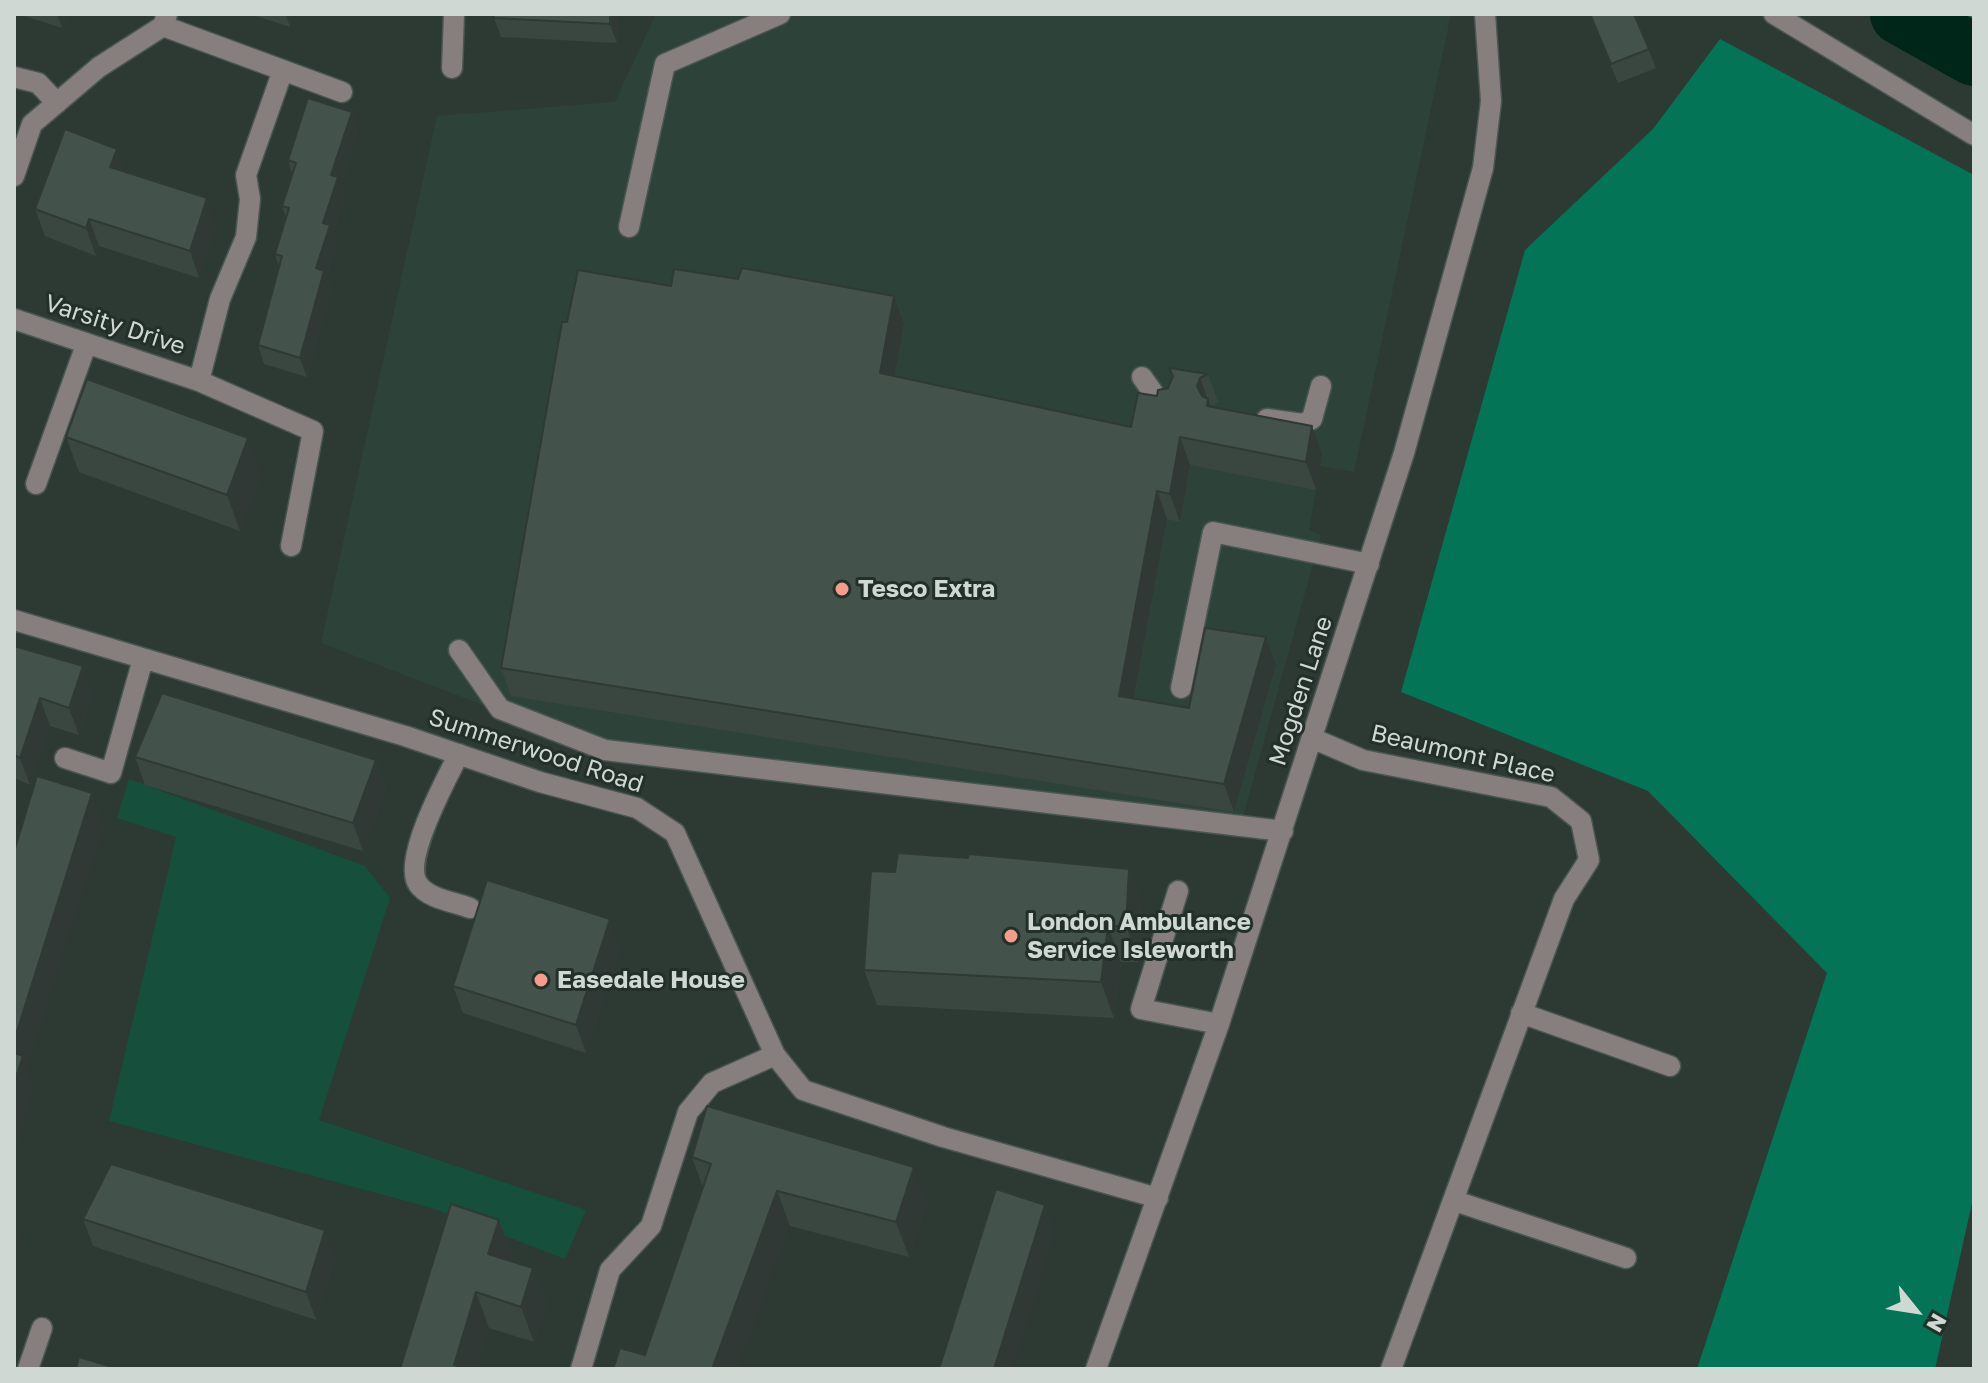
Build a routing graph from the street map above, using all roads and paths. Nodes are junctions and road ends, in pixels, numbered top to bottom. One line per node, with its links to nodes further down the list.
1 (454, 14): 6 (street)
2 (780, 14): 13 (street)
3 (1485, 14): 23 (street, Mogden Lane)
4 (1774, 14): 11 (street)
5 (165, 20): 7 (street); 10 (street)
6 (452, 68)
7 (283, 70): 9 (street); 17 (street, Varsity Drive)
8 (14, 77): 10 (street)
9 (342, 92)
10 (57, 103): 12 (street)
11 (1974, 135)
12 (14, 176)
13 (629, 227)
14 (14, 319): 15 (street, Varsity Drive)
15 (86, 345): 17 (street, Varsity Drive); 21 (street)
16 (1142, 377): 19 (street)
17 (199, 381): 22 (street, Varsity Drive)
18 (1321, 386): 20 (street)
19 (1170, 405)
20 (1248, 417)
21 (36, 484)
22 (291, 546)
23 (1369, 564): 27 (street); 28 (street, Mogden Lane)
24 (14, 620): 26 (street, Summerwood Road)
25 (459, 650): 31 (street)
26 (143, 659): 29 (street, Summerwood Road); 30 (street)
27 (1181, 688)
28 (1314, 739): 31 (street, Mogden Lane); 34 (street, Beaumont Place)
29 (459, 754): 33 (street); 36 (street, Summerwood Road)
30 (65, 758)
31 (1283, 831): 35 (street, Mogden Lane)
32 (1178, 891): 35 (street)
33 (470, 908)
34 (1521, 1013): 37 (street); 39 (street, Beaumont Place)
35 (1219, 1024): 38 (street, Mogden Lane)
36 (775, 1055): 38 (street, Summerwood Road); 43 (street)
37 (1670, 1066)
38 (1158, 1198): 44 (street, Mogden Lane)
39 (1455, 1201): 40 (street); 45 (street, Beaumont Place)
40 (1626, 1258)
41 (42, 1328): 42 (street)
42 (28, 1369)
43 (581, 1369)
44 (1096, 1369)
45 (1391, 1369)

